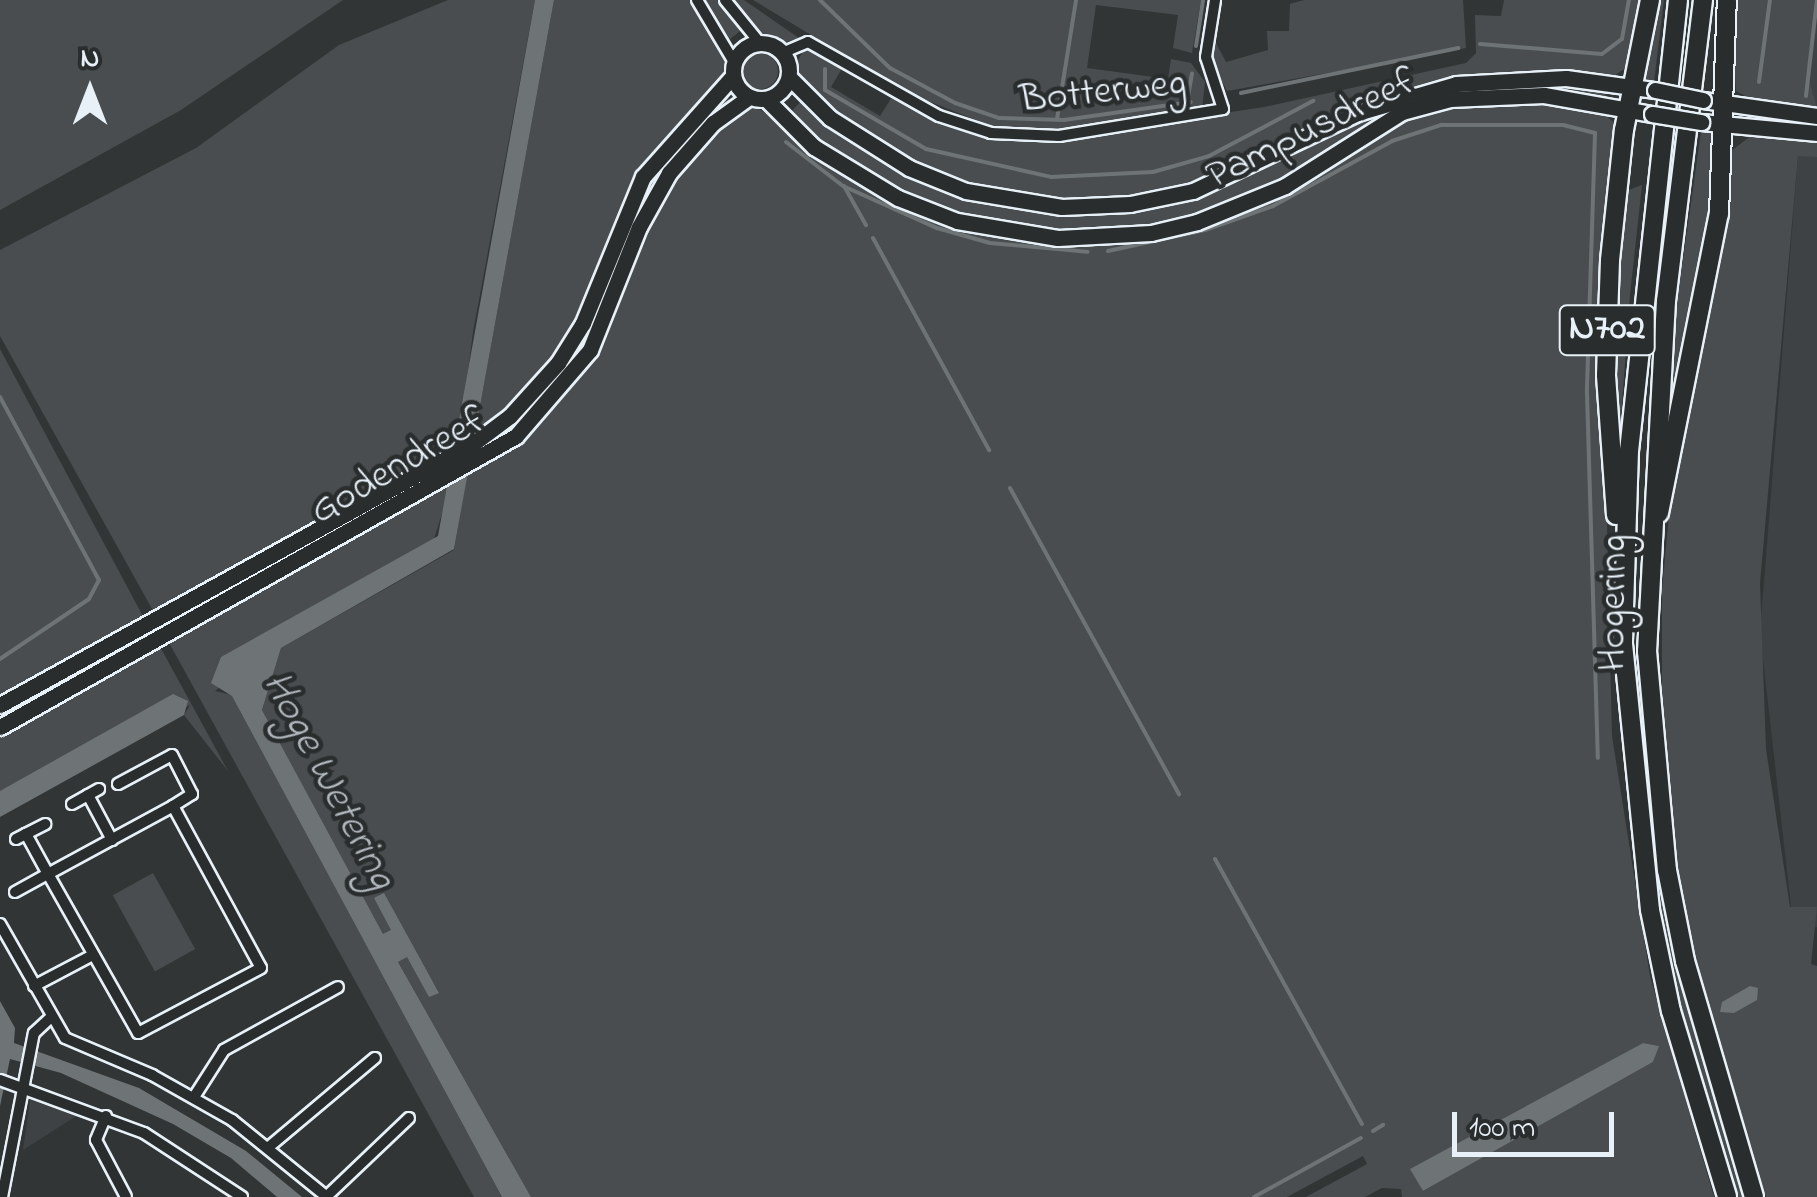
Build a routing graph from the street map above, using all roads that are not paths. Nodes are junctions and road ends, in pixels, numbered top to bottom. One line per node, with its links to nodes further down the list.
1 (697, 0): 10 (street)
2 (726, 0): 8 (street)
3 (1215, 0): 9 (street, Botterweg)
4 (1650, 0): 12 (highway, N702)
5 (1678, 0): 19 (highway, Hogering / N702)
6 (1703, 0): 20 (highway, Hogering / N702)
7 (1727, 0): 14 (highway, N702)
8 (760, 43): 9 (main road); 10 (main road, Godendreef)
9 (782, 53): 11 (main road)
10 (734, 69): 13 (main road, Pampusdreef); 21 (main road, Godendreef)
11 (788, 77): 12 (main road, Pampusdreef); 13 (main road, Godendreef)
12 (1633, 86): 14 (main road, Pampusdreef, bridge); 15 (highway, N702)
13 (758, 98): 15 (main road, Pampusdreef); 22 (main road, Godendreef)
14 (1725, 104): 16 (main road, Pampusdreef); 17 (highway, N702)
15 (1628, 111): 17 (main road, Pampusdreef, bridge); 19 (highway, N702)
16 (1817, 116)
17 (1724, 126): 18 (main road, Pampusdreef); 20 (highway, N702)
18 (1817, 133)
19 (1622, 550): 46 (highway, Hogering / N702)
20 (1649, 558): 47 (highway, Hogering / N702)
21 (0, 706)
22 (0, 727)
23 (118, 784): 25 (street)
24 (72, 804): 27 (street)
25 (173, 806): 27 (street); 31 (street)
26 (44, 824): 28 (street)
27 (112, 840): 28 (street)
28 (48, 874): 29 (street); 31 (street)
29 (15, 892)
30 (0, 924): 32 (street)
31 (90, 956): 32 (street)
32 (34, 986): 34 (street)
33 (338, 986): 38 (street)
34 (51, 1017): 37 (street); 38 (street)
35 (375, 1058): 41 (street)
36 (3, 1081): 37 (street)
37 (23, 1086): 39 (street); 43 (street)
38 (194, 1098): 41 (street)
39 (106, 1116): 42 (street); 44 (street)
40 (409, 1118): 45 (street)
41 (270, 1146): 45 (street)
42 (233, 1195)
43 (2, 1197)
44 (126, 1197)
45 (327, 1197)
46 (1727, 1197)
47 (1754, 1197)

